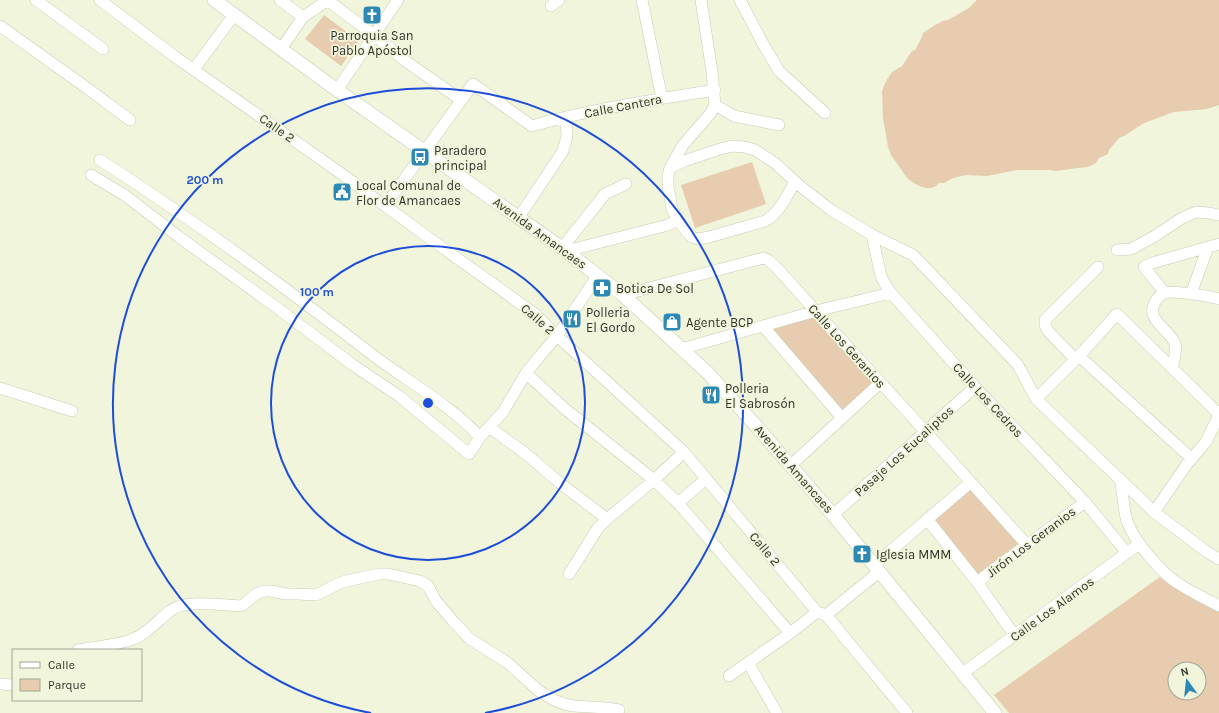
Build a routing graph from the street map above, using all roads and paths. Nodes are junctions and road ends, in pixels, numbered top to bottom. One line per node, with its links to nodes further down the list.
1 (36, 0): 14 (street)
2 (100, 0): 16 (street, Calle 2)
3 (214, 0): 10 (street, Avenida Amancaes)
4 (280, 0): 11 (street)
5 (328, 0): 11 (street); 13 (street)
6 (398, 0): 13 (street)
7 (642, 0): 19 (street)
8 (701, 0): 18 (street)
9 (740, 0): 22 (street)
10 (234, 15): 15 (street, Avenida Amancaes); 16 (street)
11 (303, 17): 15 (street)
12 (0, 26): 24 (street)
13 (374, 35): 17 (street); 20 (street)
14 (103, 49)
15 (281, 49): 17 (street, Avenida Amancaes)
16 (194, 69): 32 (street, Calle 2)
17 (337, 90): 26 (street, Avenida Amancaes)
18 (714, 90): 19 (street, Calle Cantera); 21 (street)
19 (662, 99): 23 (street, Calle Cantera)
20 (461, 100): 23 (street, Calle Cantera); 26 (street)
21 (715, 105): 25 (street); 28 (street)
22 (825, 113)
23 (566, 117): 34 (street)
24 (130, 120)
25 (779, 126)
26 (424, 151): 32 (street); 34 (street, Avenida Amancaes)
27 (100, 160): 63 (street)
28 (670, 168): 30 (street); 35 (street)
29 (91, 175): 63 (street)
30 (795, 182): 35 (street); 36 (street)
31 (626, 184): 38 (street)
32 (384, 206): 49 (street, Calle 2)
33 (1219, 215): 39 (street)
34 (519, 217): 38 (street, Avenida Amancaes)
35 (678, 220): 38 (street)
36 (872, 235): 42 (street, Calle Los Cedros); 57 (street)
37 (1214, 246): 43 (street); 44 (street)
38 (564, 249): 41 (street, Avenida Amancaes)
39 (1117, 250)
40 (1098, 267): 51 (street)
41 (598, 275): 45 (street, Avenida Amancaes); 49 (street)
42 (891, 293): 47 (street); 55 (street, Calle Los Cedros)
43 (1165, 293): 44 (street); 52 (street)
44 (1191, 294): 46 (street)
45 (623, 295): 47 (street, Calle Los Geranios); 50 (street, Avenida Amancaes)
46 (1219, 299)
47 (816, 312): 48 (street); 54 (street, Calle Los Geranios)
48 (763, 326): 50 (street); 60 (street)
49 (557, 336): 53 (street); 64 (street, Calle 2)
50 (681, 349): 66 (street, Avenida Amancaes)
51 (1077, 357): 52 (street); 57 (street); 65 (street)
52 (1172, 368): 59 (street)
53 (526, 373): 61 (street); 69 (street)
54 (880, 383): 60 (street); 62 (street, Calle Los Geranios)
55 (975, 387): 62 (street, Pasaje Los Eucaliptos); 71 (street, Calle Los Cedros)
56 (0, 388): 58 (street)
57 (1036, 399): 68 (street)
58 (72, 411)
59 (1219, 415): 65 (street)
60 (842, 418): 66 (street)
61 (489, 427): 63 (street); 76 (street)
62 (925, 431): 70 (street, Calle Los Geranios); 75 (street, Pasaje Los Eucaliptos)
63 (480, 437)
64 (684, 452): 67 (street, Calle 2); 69 (street)
65 (1191, 458): 74 (street)
66 (791, 465): 75 (street, Avenida Amancaes)
67 (706, 479): 73 (street); 87 (street, Calle 2)
68 (1120, 479): 72 (street); 78 (street)
69 (654, 480): 73 (street); 76 (street)
70 (971, 482): 77 (street); 80 (street, Calle Los Geranios)
71 (1085, 502): 80 (street, Jirón Los Geranios); 81 (street, Calle Los Cedros)
72 (1143, 502): 74 (street); 78 (street)
73 (678, 503): 88 (street)
74 (1154, 512): 82 (street)
75 (833, 515): 83 (street, Avenida Amancaes)
76 (607, 519): 84 (street)
77 (927, 519): 83 (street); 85 (street)
78 (1127, 521): 79 (street)
79 (1139, 544): 81 (street, Calle Los Alamos); 86 (street)
80 (1027, 545): 85 (street, Jirón Los Geranios)
81 (1127, 553): 89 (street, Calle Los Alamos)
82 (1219, 559)
83 (877, 568): 87 (street); 92 (street, Avenida Amancaes)
84 (569, 574)
85 (977, 582): 89 (street)
86 (1219, 606)
87 (821, 613): 88 (street); 97 (street, Calle 2)
88 (790, 633): 91 (street)
89 (1015, 636): 92 (street, Calle Los Alamos)
90 (83, 649): 96 (street)
91 (748, 663): 93 (street); 98 (street)
92 (963, 673): 99 (street, Avenida Amancaes)
93 (729, 676)
94 (0, 684): 95 (street)
95 (12, 685)
96 (619, 710)
97 (907, 712)
98 (777, 713)
99 (995, 713)

